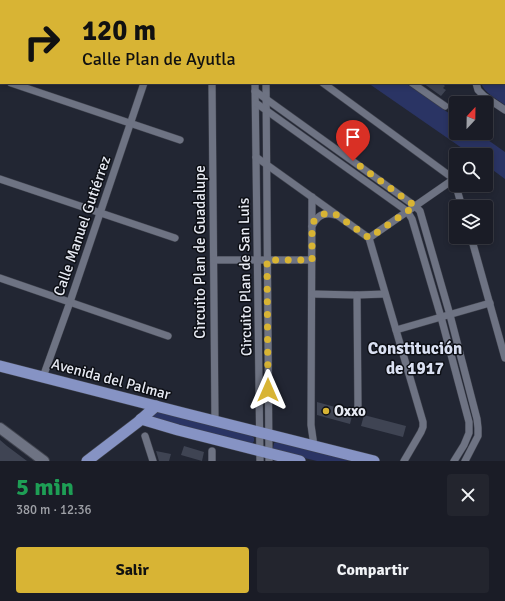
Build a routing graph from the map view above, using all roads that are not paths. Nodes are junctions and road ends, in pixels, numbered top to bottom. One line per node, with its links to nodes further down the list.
1 (14, 84): 14 (street)
2 (144, 84): 14 (street, Calle Manuel Gutiérrez)
3 (212, 84): 30 (street, Circuito Plan de Guadalupe)
4 (266, 84): 9 (street, Circuito Plan de San Luis)
5 (324, 84): 18 (street)
6 (413, 84): 11 (street)
7 (476, 84): 12 (street)
8 (255, 87): 9 (street, Circuito Plan de San Luis); 10 (street, Circuito Plan de San Luis)
9 (266, 99): 13 (street, Circuito Plan de San Luis); 22 (street, Circuito Plan de San Luis)
10 (256, 103): 13 (street); 16 (street, Circuito Plan de San Luis)
11 (445, 106)
12 (505, 110)
13 (266, 111): 17 (street, Circuito Plan de San Luis); 23 (street)
14 (131, 123): 15 (street); 24 (street, Calle Manuel Gutiérrez)
15 (180, 140)
16 (256, 157): 17 (street); 31 (street, Circuito Plan de San Luis)
17 (267, 165): 21 (street); 32 (street, Circuito Plan de San Luis)
18 (449, 175)
19 (0, 180): 24 (street)
20 (449, 182): 22 (street)
21 (312, 197): 25 (street); 26 (street)
22 (415, 206): 23 (street); 40 (street, Circuito Plan de San Luis)
23 (407, 211): 28 (street); 41 (street)
24 (100, 213): 27 (street); 38 (street, Calle Manuel Gutiérrez)
25 (337, 215): 26 (street); 28 (street)
26 (312, 226): 33 (street)
27 (175, 238)
28 (369, 238): 36 (street)
29 (473, 244): 39 (street)
30 (214, 260): 31 (street); 50 (street, Circuito Plan de Guadalupe)
31 (258, 260): 32 (street); 52 (street, Circuito Plan de San Luis)
32 (267, 260): 33 (street); 52 (street, Circuito Plan de San Luis)
33 (312, 260): 35 (street)
34 (0, 278): 38 (street)
35 (312, 294): 37 (street); 55 (street)
36 (385, 294): 37 (street); 42 (street)
37 (357, 295): 48 (street)
38 (70, 302): 43 (street); 46 (street, Calle Manuel Gutiérrez)
39 (490, 303): 40 (street); 44 (street)
40 (450, 315): 41 (street); 56 (street, Circuito Plan de San Luis)
41 (441, 318): 42 (street); 54 (street)
42 (396, 330): 65 (street)
43 (168, 336)
44 (505, 358)
45 (0, 366): 46 (main road, Avenida del Palmar)
46 (43, 377): 47 (main road, Avenida del Palmar)
47 (156, 406): 49 (main road); 50 (main road, Avenida del Palmar)
48 (358, 408)
49 (141, 420): 58 (main road); 60 (main road)
50 (215, 421): 52 (main road, Avenida del Palmar)
51 (0, 428): 59 (street)
52 (264, 434): 55 (main road, Avenida del Palmar); 58 (street, Circuito Plan de San Luis)
53 (145, 436): 61 (street)
54 (464, 445): 56 (street); 66 (street)
55 (314, 446): 64 (main road, Avenida del Palmar)
56 (472, 448): 67 (street, Circuito Plan de San Luis)
57 (212, 451): 62 (street)
58 (265, 456): 63 (main road)
59 (44, 461)
60 (87, 461)
61 (153, 461)
62 (212, 461)
63 (300, 461)
64 (374, 461)
65 (404, 461)
66 (454, 461)
67 (465, 461)

